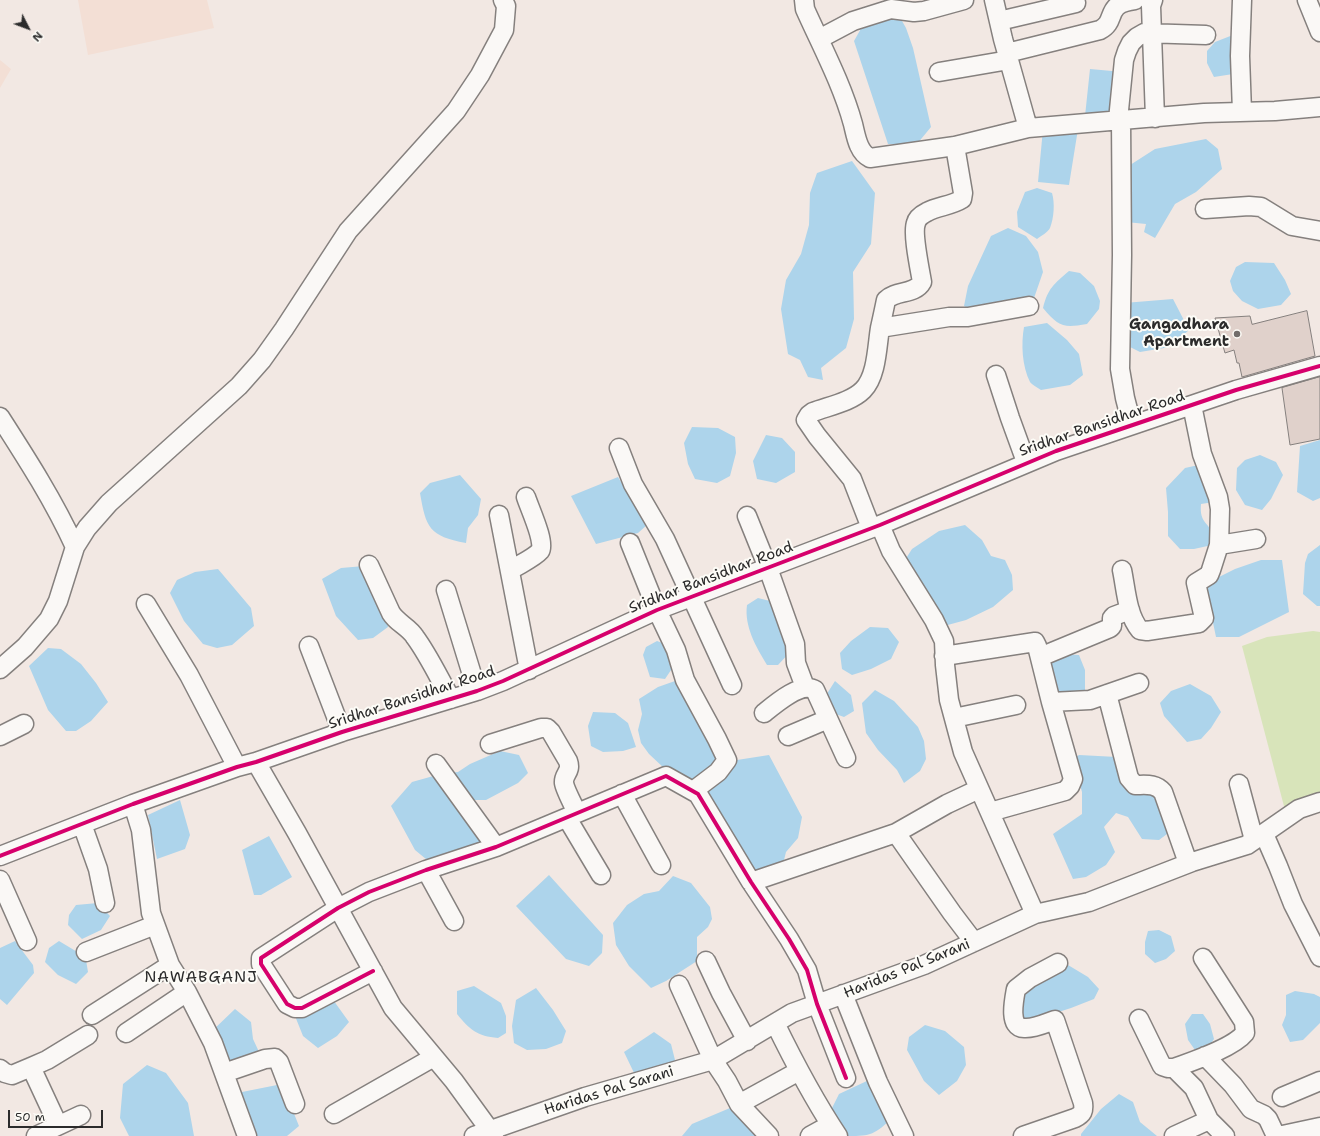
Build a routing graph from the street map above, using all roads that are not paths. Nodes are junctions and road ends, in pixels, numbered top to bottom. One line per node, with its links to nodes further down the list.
1 (503, 0): 41 (street)
2 (804, 0): 14 (street)
3 (964, 0): 14 (street)
4 (994, 0): 10 (street)
5 (1135, 0): 15 (street)
6 (1152, 0): 12 (street)
7 (1242, 0): 18 (street)
8 (1308, 0): 11 (street)
9 (1076, 3): 10 (street)
10 (999, 21): 15 (street)
11 (1320, 32)
12 (1152, 33): 13 (street); 19 (street); 20 (street)
13 (1206, 35)
14 (819, 40): 22 (street)
15 (1008, 56): 16 (street); 21 (street)
16 (939, 72)
17 (1320, 107): 18 (street)
18 (1242, 112): 19 (street)
19 (1155, 118): 20 (street)
20 (1120, 119): 21 (street); 31 (street)
21 (1028, 128): 22 (street)
22 (955, 146): 26 (street)
23 (1205, 209): 24 (street)
24 (1320, 231)
25 (1029, 306): 26 (street)
26 (880, 328): 37 (street)
27 (1320, 366): 29 (street, Sridhar Bansidhar Road)
28 (996, 375): 33 (street)
29 (1192, 405): 31 (street, Sridhar Bansidhar Road); 40 (street)
30 (0, 417): 41 (street)
31 (1132, 425): 33 (street, Sridhar Bansidhar Road)
32 (619, 448): 47 (street)
33 (1026, 462): 37 (street, Sridhar Bansidhar Road)
34 (526, 497): 44 (street)
35 (499, 515): 44 (street)
36 (747, 516): 43 (street)
37 (876, 526): 43 (street, Sridhar Bansidhar Road); 52 (street)
38 (1256, 539): 40 (street)
39 (630, 543): 49 (street)
40 (1219, 545): 50 (street)
41 (75, 547): 54 (street)
42 (369, 565): 61 (street)
43 (768, 568): 47 (street, Sridhar Bansidhar Road); 58 (street)
44 (510, 570): 55 (street)
45 (1122, 570): 50 (street)
46 (446, 590): 59 (street)
47 (691, 597): 49 (street, Sridhar Bansidhar Road); 57 (street)
48 (146, 604): 75 (street)
49 (657, 610): 55 (street, Sridhar Bansidhar Road); 78 (street)
50 (1130, 610): 53 (street)
51 (309, 646): 68 (street)
52 (944, 656): 53 (street); 65 (street)
53 (1040, 657): 62 (street)
54 (0, 669)
55 (529, 670): 59 (street, Sridhar Bansidhar Road)
56 (1139, 683): 60 (street)
57 (732, 685)
58 (805, 687): 64 (street); 66 (street)
59 (477, 691): 61 (street, Sridhar Bansidhar Road)
60 (1107, 694): 62 (street); 89 (street)
61 (451, 699): 68 (street, Sridhar Bansidhar Road)
62 (1051, 702): 82 (street)
63 (1016, 705): 65 (street)
64 (764, 713)
65 (954, 718): 77 (street)
66 (828, 719): 70 (street); 72 (street)
67 (24, 724): 69 (street)
68 (342, 732): 73 (street, Sridhar Bansidhar Road)
69 (0, 736)
70 (788, 736)
71 (490, 744): 83 (street)
72 (846, 758)
73 (256, 762): 75 (street, Sridhar Bansidhar Road); 96 (street)
74 (436, 764): 87 (street)
75 (237, 767): 81 (street, Sridhar Bansidhar Road)
76 (1239, 784): 86 (street)
77 (979, 789): 82 (street); 85 (street)
78 (693, 791): 79 (street); 94 (street)
79 (622, 794): 83 (street); 90 (street)
80 (1320, 802): 86 (street, Haridas Pal Sarani)
81 (133, 804): 84 (street, Sridhar Bansidhar Road); 99 (street)
82 (990, 812): 97 (street)
83 (572, 815): 87 (street); 92 (street)
84 (82, 824): 88 (street, Sridhar Bansidhar Road); 95 (street)
85 (896, 833): 94 (street); 101 (street)
86 (1259, 837): 89 (street, Haridas Pal Sarani); 104 (street)
87 (496, 847): 91 (street)
88 (0, 856)
89 (1188, 863): 97 (street, Haridas Pal Sarani)
90 (661, 865)
91 (426, 870): 96 (street); 98 (street)
92 (601, 875)
93 (0, 880): 100 (street)
94 (751, 882): 112 (street)
95 (105, 903)
96 (338, 908): 108 (street); 108 (street)
97 (1035, 914): 101 (street, Haridas Pal Sarani)
98 (454, 921)
99 (155, 925): 102 (street); 107 (street)
100 (26, 941)
101 (974, 942): 111 (street, Haridas Pal Sarani)
102 (86, 952)
103 (1203, 958): 119 (street)
104 (1320, 958)
105 (706, 961): 118 (street)
106 (1058, 963): 145 (street)
107 (170, 965): 110 (street); 113 (street)
108 (373, 971): 120 (street)
109 (679, 985): 121 (street)
110 (187, 992): 116 (street); 126 (street)
111 (844, 994): 112 (street, Haridas Pal Sarani); 144 (street)
112 (817, 1004): 115 (street, Haridas Pal Sarani); 127 (street)
113 (92, 1015)
114 (1139, 1019): 123 (street)
115 (775, 1023): 118 (street, Haridas Pal Sarani); 125 (street)
116 (126, 1033)
117 (88, 1035): 122 (street)
118 (747, 1041): 121 (street, Haridas Pal Sarani)
119 (1206, 1056): 123 (street); 148 (street)
120 (434, 1057): 132 (street); 138 (street)
121 (713, 1060): 131 (street); 138 (street, Haridas Pal Sarani)
122 (31, 1068): 124 (street); 135 (street)
123 (1174, 1068): 134 (street)
124 (0, 1069)
125 (799, 1071): 131 (street); 137 (street)
126 (224, 1073): 130 (street); 140 (street)
127 (846, 1078)
128 (1320, 1081): 129 (street)
129 (1282, 1097)
130 (295, 1104)
131 (739, 1104): 142 (street)
132 (334, 1114)
133 (81, 1115): 135 (street)
134 (1209, 1120): 146 (street); 147 (street)
135 (58, 1125): 139 (street)
136 (1320, 1127): 148 (street)
137 (834, 1130): 143 (street)
138 (493, 1133): 141 (street, Haridas Pal Sarani)
139 (36, 1136)
140 (247, 1136)
141 (474, 1136)
142 (769, 1136)
143 (810, 1136)
144 (904, 1136)
145 (1023, 1136)
146 (1174, 1136)
147 (1224, 1136)
148 (1277, 1136)

